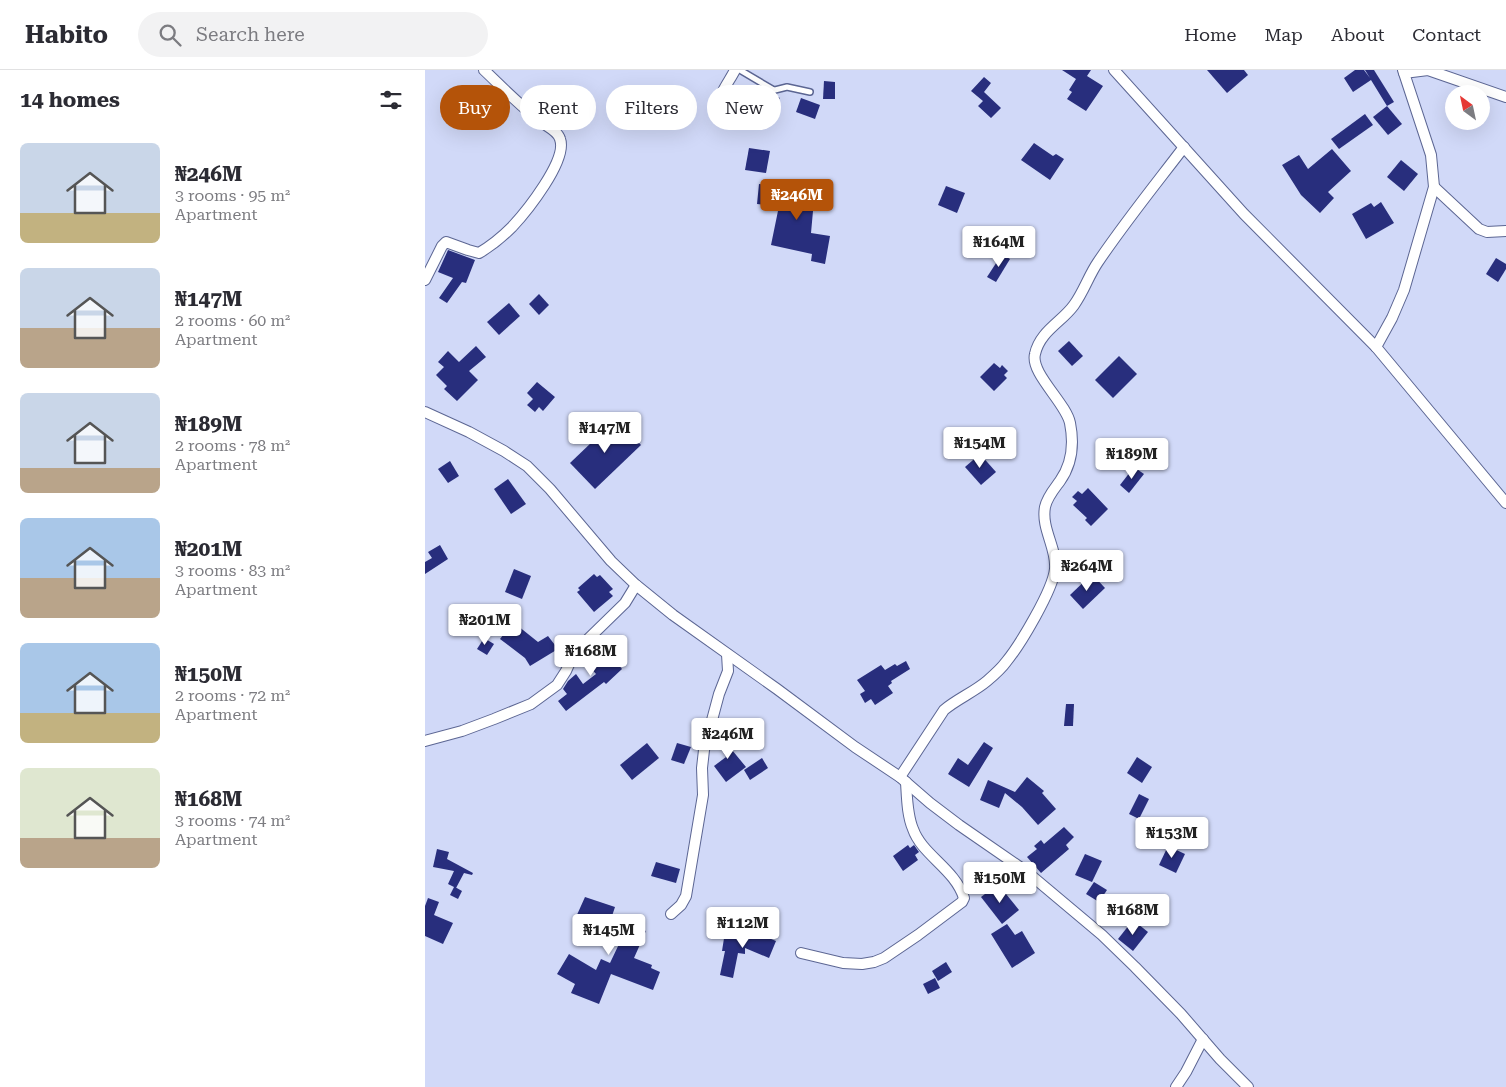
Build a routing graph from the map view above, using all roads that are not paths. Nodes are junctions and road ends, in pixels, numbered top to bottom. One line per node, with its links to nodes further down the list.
1 (484, 70): 12 (street)
2 (735, 70): 6 (street)
3 (740, 70): 7 (lane)
4 (1114, 70): 9 (street)
5 (1403, 72): 8 (street); 10 (street)
6 (726, 85)
7 (810, 92)
8 (1506, 97)
9 (1184, 146): 13 (street); 21 (street)
10 (1433, 186): 11 (street); 13 (street)
11 (1506, 231)
12 (425, 280)
13 (1375, 347): 15 (street)
14 (425, 412): 16 (street)
15 (1506, 502)
16 (636, 585): 17 (street); 20 (street)
17 (727, 654): 18 (street); 19 (street)
18 (740, 663): 19 (street); 21 (street)
19 (728, 671): 22 (street)
20 (425, 742)
21 (903, 780): 23 (street); 24 (street)
22 (671, 914)
23 (801, 953)
24 (1203, 1039): 25 (street); 26 (street)
25 (1176, 1087)
26 (1248, 1087)

